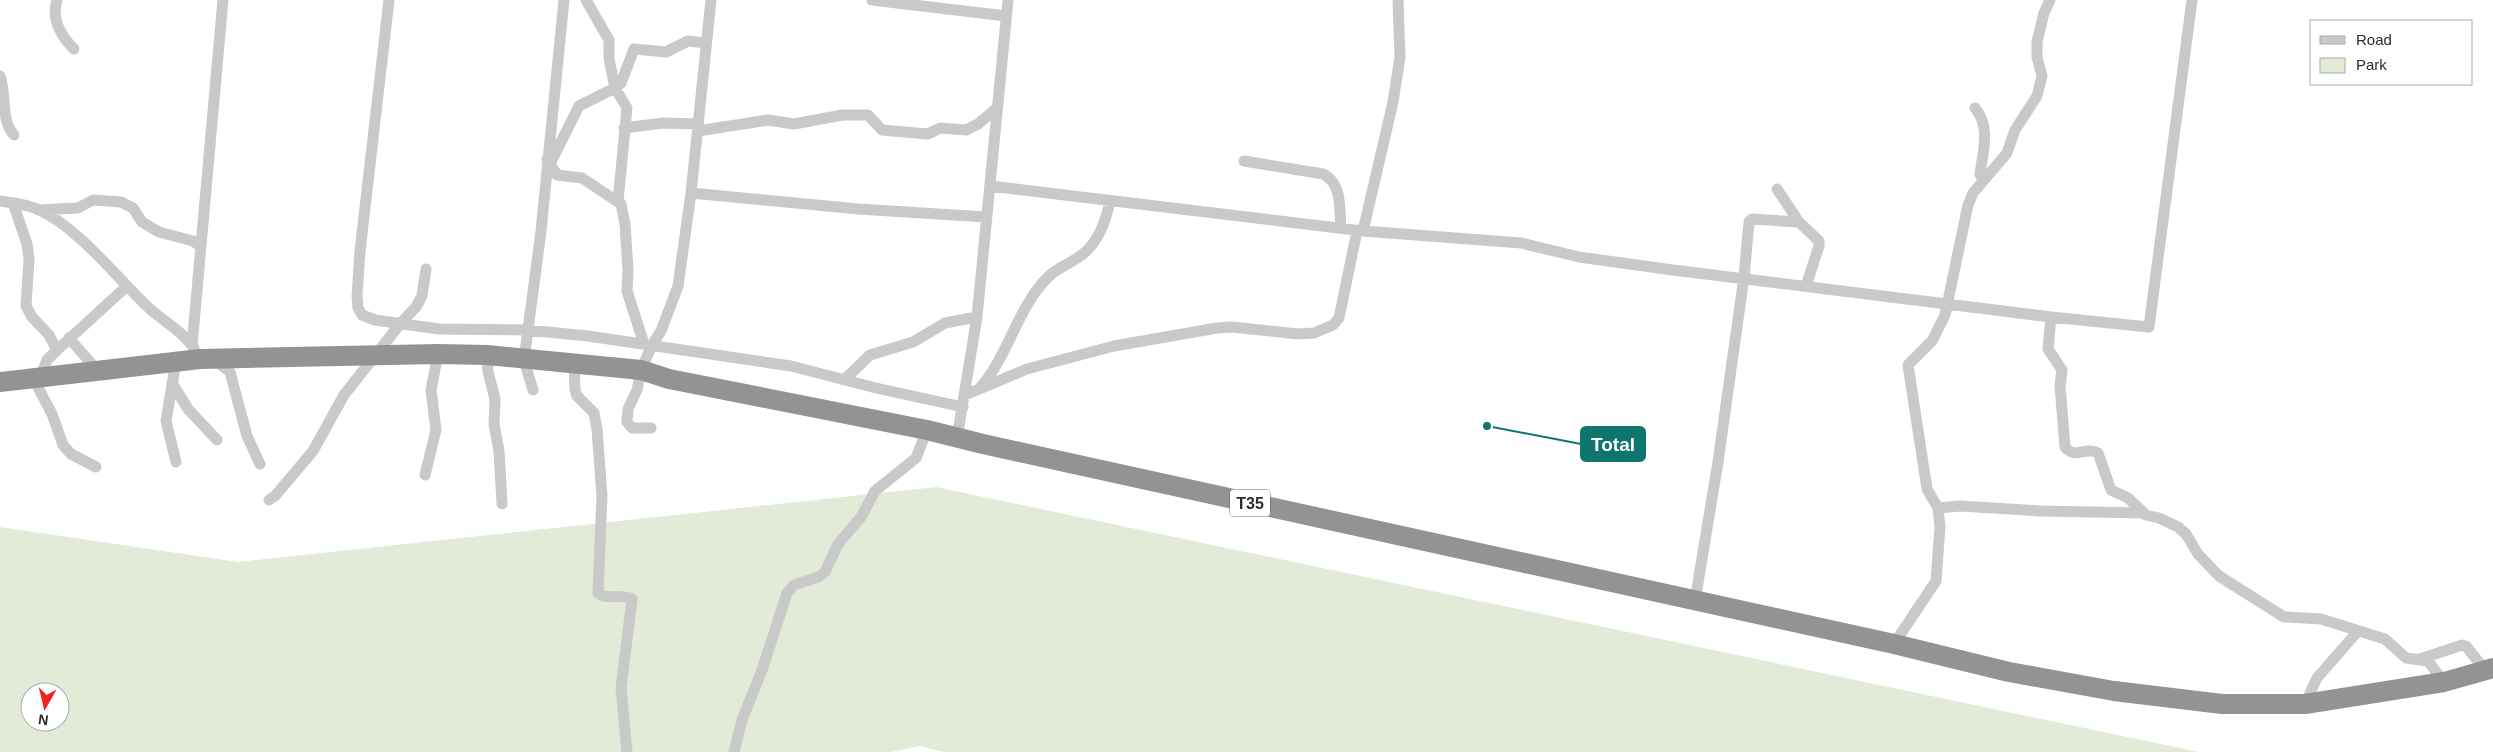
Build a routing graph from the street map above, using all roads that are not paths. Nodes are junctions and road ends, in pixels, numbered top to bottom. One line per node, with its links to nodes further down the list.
1 (57, 0): 14 (street)
2 (223, 0): 37 (street)
3 (389, 0): 45 (street)
4 (564, 0): 22 (street)
5 (586, 0): 16 (street)
6 (711, 0): 13 (street)
7 (872, 0): 12 (street)
8 (1008, 0): 12 (street)
9 (1398, 0): 36 (street)
10 (2050, 0): 24 (street)
11 (2192, 0): 44 (street)
12 (1006, 16): 17 (street)
13 (706, 43): 16 (street); 19 (street)
14 (74, 48)
15 (0, 76): 21 (street)
16 (615, 88): 20 (street); 22 (street)
17 (997, 108): 19 (street); 25 (street)
18 (1975, 108): 24 (street)
19 (698, 127): 20 (street); 27 (street)
20 (624, 128): 28 (street)
21 (14, 135)
22 (548, 161): 28 (street); 46 (street)
23 (1244, 161): 35 (street)
24 (1983, 181): 42 (street)
25 (990, 186): 29 (street); 33 (street)
26 (1777, 189): 34 (street)
27 (691, 193): 33 (street); 48 (street)
28 (618, 201): 48 (street)
29 (1110, 201): 35 (street); 63 (street)
30 (0, 202): 31 (street)
31 (12, 203): 32 (street); 49 (street)
32 (38, 210): 37 (street); 40 (street)
33 (986, 217): 43 (street)
34 (1799, 222): 39 (street); 41 (street)
35 (1341, 228): 36 (street)
36 (1360, 231): 39 (street); 63 (street)
37 (200, 246): 50 (street)
38 (426, 269): 45 (street)
39 (1744, 277): 41 (street); 79 (street)
40 (127, 286): 47 (street); 50 (street)
41 (1806, 286): 42 (street)
42 (1947, 304): 44 (street); 77 (street)
43 (976, 317): 60 (street); 65 (street)
44 (2051, 318): 78 (street)
45 (400, 324): 46 (street); 53 (street)
46 (527, 330): 48 (street); 54 (street)
47 (69, 338): 49 (street); 57 (street)
48 (648, 344): 58 (street); 60 (street)
49 (57, 350): 59 (street)
50 (202, 354): 53 (highway, T35); 55 (highway, T35); 72 (street)
51 (438, 354): 52 (highway, T35); 53 (highway, T35); 74 (street)
52 (487, 355): 54 (highway, T35); 76 (street)
53 (376, 356): 75 (street)
54 (524, 360): 56 (highway, T35); 64 (street)
55 (176, 361): 57 (highway, T35); 62 (street)
56 (574, 363): 58 (highway, T35); 86 (street)
57 (97, 370): 59 (highway, T35)
58 (642, 370): 67 (street); 68 (highway, T35)
59 (36, 377): 61 (highway, T35); 73 (street)
60 (844, 380): 66 (street)
61 (0, 382)
62 (172, 383): 70 (street); 71 (street)
63 (979, 388): 65 (street)
64 (533, 390)
65 (965, 395): 66 (street)
66 (963, 406): 69 (street)
67 (651, 428)
68 (927, 430): 69 (highway, T35); 87 (street)
69 (957, 438): 79 (highway, T35)
70 (217, 440)
71 (176, 462)
72 (260, 464)
73 (96, 467)
74 (425, 475)
75 (268, 500)
76 (502, 504)
77 (1938, 508): 78 (street); 81 (street)
78 (2143, 513): 80 (street)
79 (1695, 601): 81 (highway, T35)
80 (2358, 631): 82 (street); 85 (street)
81 (1894, 644): 85 (highway, T35)
82 (2420, 659): 83 (street); 84 (street)
83 (2489, 669): 84 (highway, T35)
84 (2444, 682): 85 (highway, T35)
85 (2305, 704)
86 (627, 752)
87 (734, 752)

